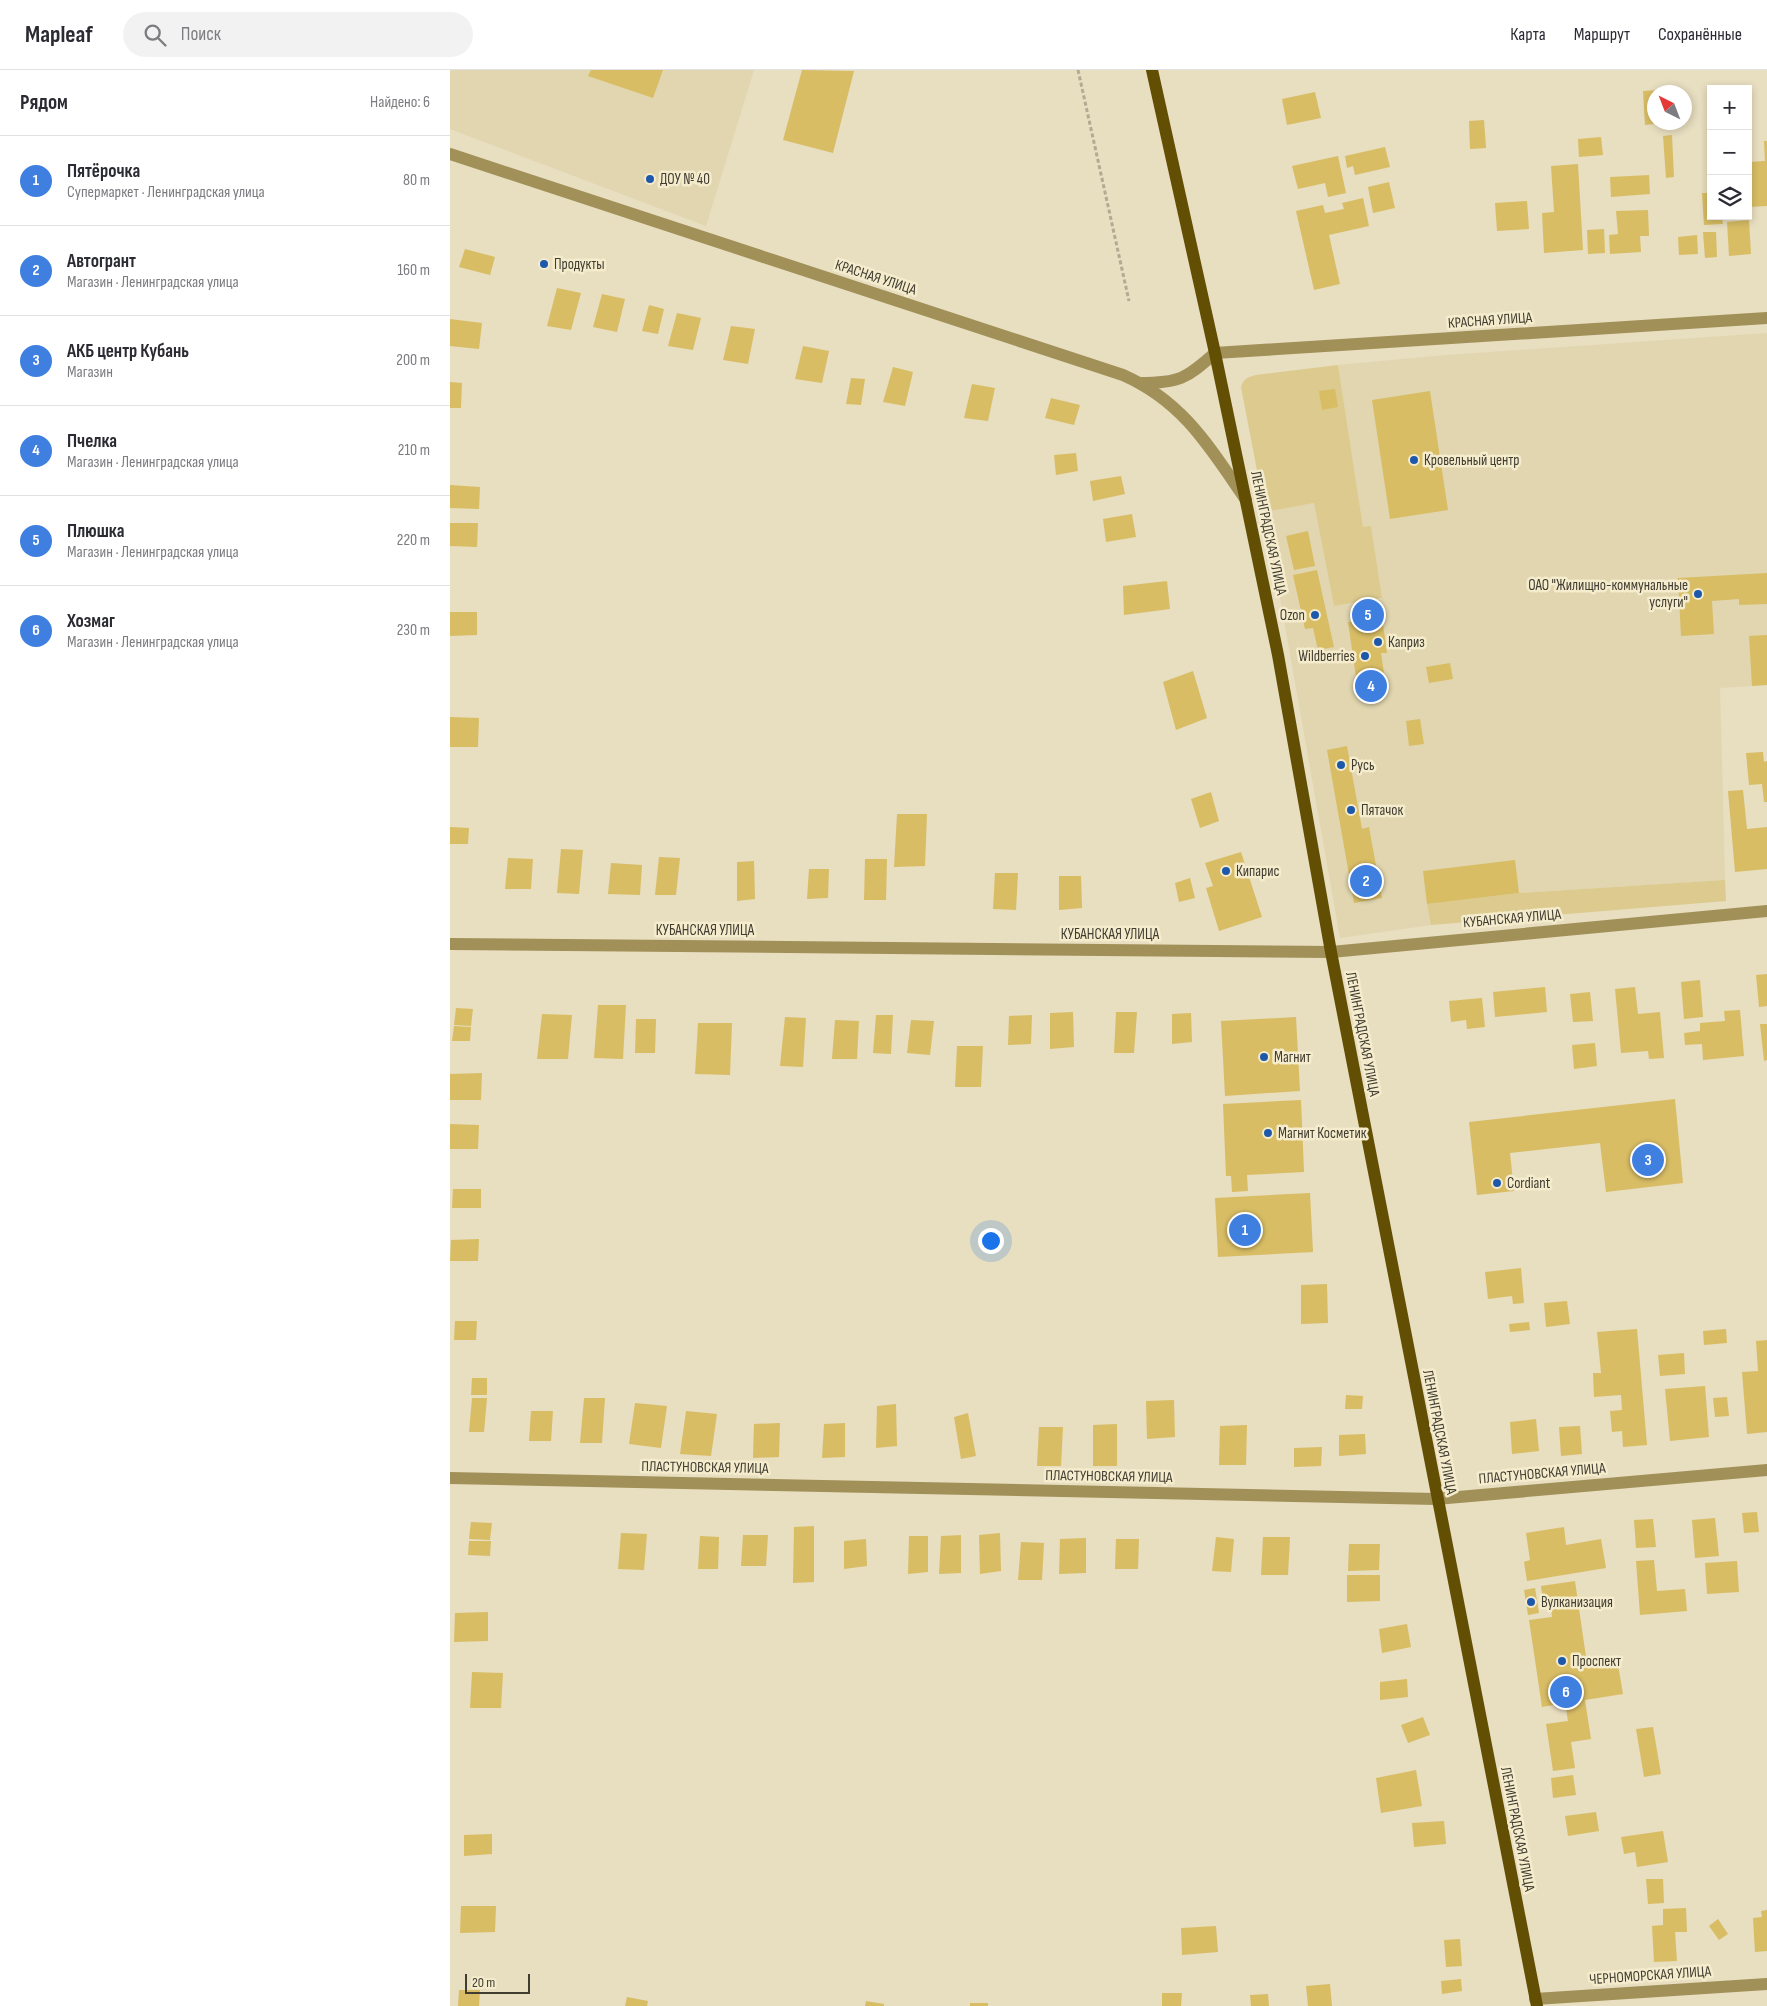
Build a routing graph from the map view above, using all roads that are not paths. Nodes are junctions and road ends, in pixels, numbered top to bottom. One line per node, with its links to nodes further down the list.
1 (1152, 70): 4 (main road, ЛЕНИНГРАДСКАЯ УЛИЦА)
2 (450, 154): 5 (street, КРАСНАЯ УЛИЦА)
3 (1767, 318): 4 (street, КРАСНАЯ УЛИЦА)
4 (1215, 354): 5 (street); 6 (main road, ЛЕНИНГРАДСКАЯ УЛИЦА)
5 (1140, 383): 6 (street, КРАСНАЯ УЛИЦА)
6 (1246, 500): 9 (main road, ЛЕНИНГРАДСКАЯ УЛИЦА)
7 (1767, 911): 9 (street, КУБАНСКАЯ УЛИЦА)
8 (450, 944): 9 (street, КУБАНСКАЯ УЛИЦА)
9 (1330, 952): 12 (main road, ЛЕНИНГРАДСКАЯ УЛИЦА)
10 (1767, 1470): 12 (street, ПЛАСТУНОВСКАЯ УЛИЦА)
11 (450, 1478): 12 (street, ПЛАСТУНОВСКАЯ УЛИЦА)
12 (1436, 1499): 14 (main road, ЛЕНИНГРАДСКАЯ УЛИЦА)
13 (1767, 1984): 14 (street, ЧЕРНОМОРСКАЯ УЛИЦА)
14 (1536, 2002)

